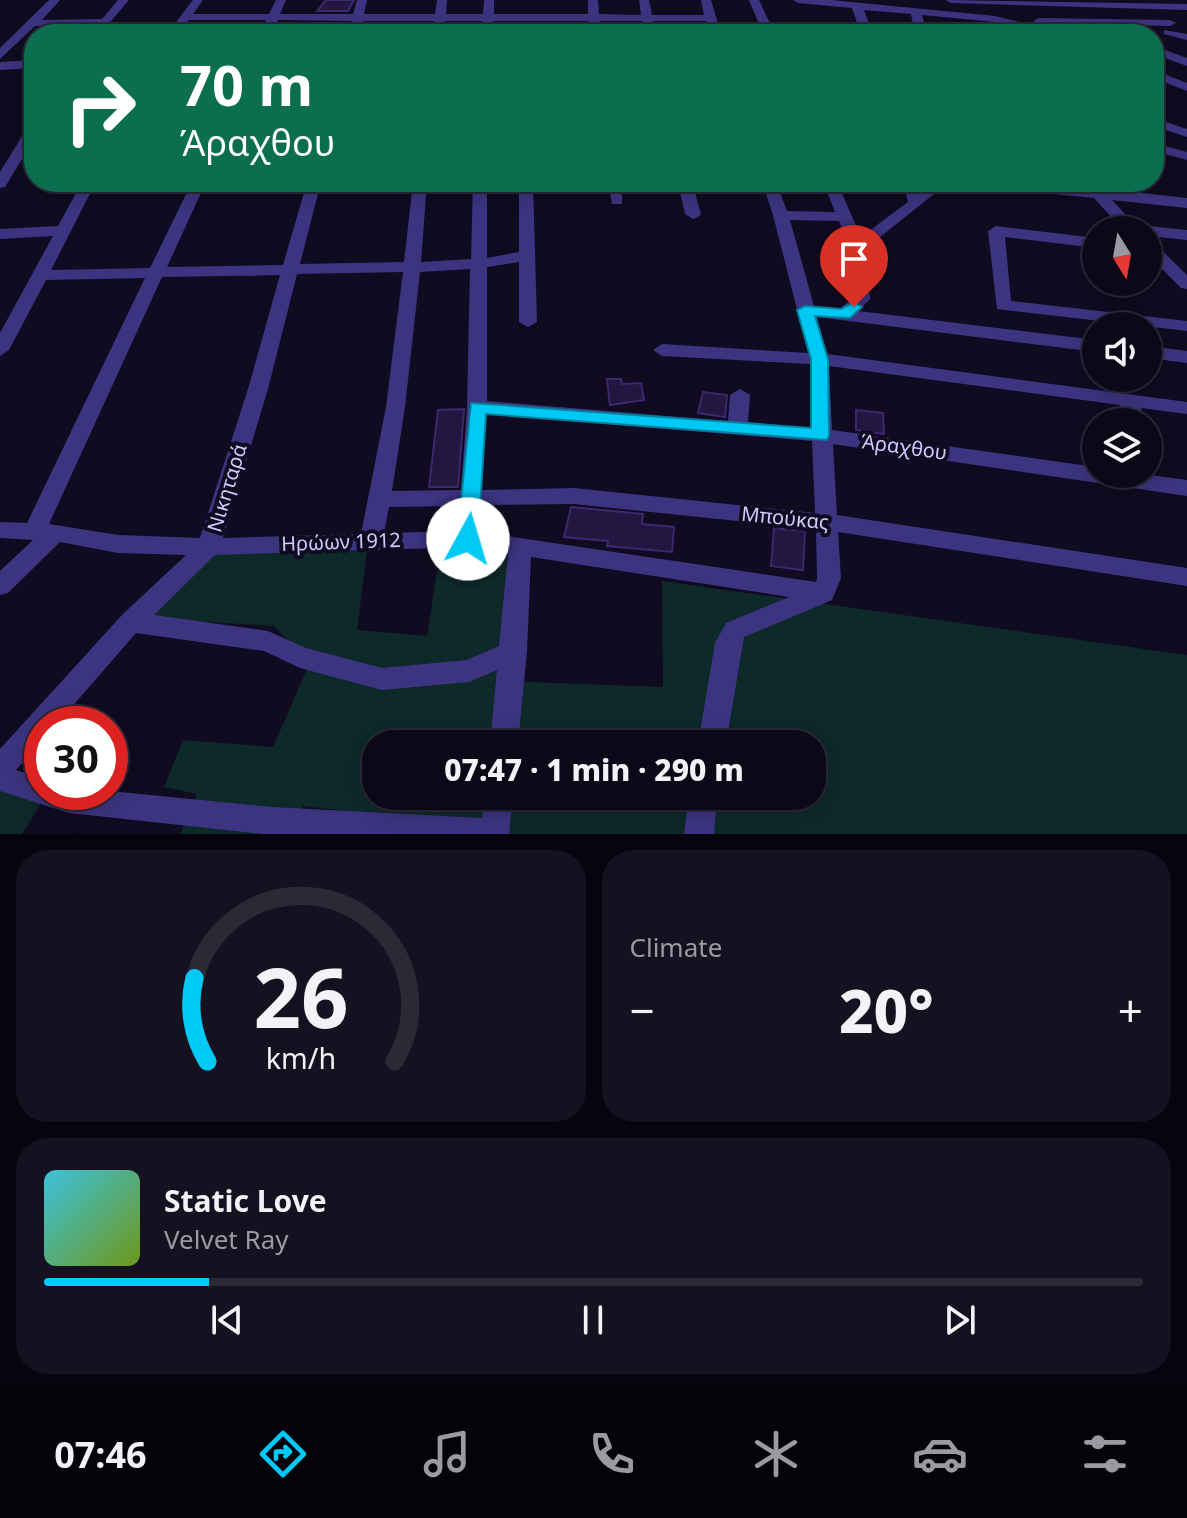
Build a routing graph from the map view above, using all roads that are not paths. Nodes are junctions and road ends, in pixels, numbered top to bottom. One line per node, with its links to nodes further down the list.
1 (55, 0): 33 (street)
2 (124, 0): 32 (street)
3 (198, 0): 23 (street)
4 (281, 0): 24 (street)
5 (362, 0): 25 (street)
6 (442, 0): 28 (street)
7 (489, 0): 29 (street)
8 (593, 0): 30 (street)
9 (644, 0): 31 (street)
10 (706, 0): 26 (street)
11 (754, 0): 42 (street)
12 (798, 0): 15 (street)
13 (938, 0): 21 (street)
14 (951, 0): 16 (street)
15 (831, 2): 18 (street)
16 (1095, 2): 19 (street); 49 (street)
17 (886, 4): 18 (street); 20 (street)
18 (857, 6): 43 (street)
19 (1187, 7)
20 (916, 11): 21 (street); 44 (street)
21 (945, 14): 22 (street)
22 (973, 16): 45 (street); 46 (street)
23 (185, 17): 24 (street); 34 (street)
24 (274, 18): 25 (street); 35 (street)
25 (358, 18): 28 (street); 36 (street)
26 (709, 18): 31 (street); 41 (street)
27 (1187, 18): 51 (street)
28 (440, 19): 29 (street); 37 (street)
29 (487, 19): 30 (street); 38 (street)
30 (593, 19): 31 (street); 39 (street)
31 (646, 19): 40 (street)
32 (103, 22): 33 (street)
33 (32, 23)
34 (180, 24)
35 (271, 24)
36 (356, 24)
37 (439, 24)
38 (487, 24)
39 (594, 24)
40 (647, 24)
41 (711, 24)
42 (765, 24)
43 (863, 24)
44 (919, 24)
45 (974, 24)
46 (1015, 24)
47 (1042, 24): 48 (street)
48 (1096, 24)
49 (1113, 24)
50 (1164, 28): 51 (street)
51 (1169, 28): 53 (street); 54 (street)
52 (24, 31): 56 (street)
53 (1164, 32)
54 (1187, 37)
55 (1164, 54): 57 (street)
56 (0, 55)
57 (1187, 62)
58 (24, 65): 59 (street)
59 (0, 66)
60 (1187, 72): 62 (street)
61 (1164, 78): 62 (street)
62 (1168, 79): 63 (street)
63 (1187, 87)
64 (1164, 125): 65 (street)
65 (1187, 133)
66 (24, 144): 69 (street)
67 (1164, 150): 68 (street)
68 (1187, 156)
69 (16, 157): 70 (street); 71 (street); 72 (street)
70 (24, 157)
71 (0, 158)
72 (0, 184)
73 (84, 192): 94 (street)
74 (195, 192): 105 (street)
75 (311, 192): 104 (street, Νικηταρά)
76 (419, 192): 103 (street)
77 (480, 192): 102 (street)
78 (526, 192): 100 (street)
79 (616, 192): 87 (street)
80 (688, 192): 90 (street)
81 (773, 192): 91 (street)
82 (834, 192): 93 (street)
83 (913, 192): 88 (street)
84 (930, 192): 88 (street)
85 (1097, 192): 92 (street)
86 (1118, 192): 89 (street)
87 (617, 201)
88 (916, 203): 99 (street)
89 (1187, 203)
90 (693, 214)
91 (781, 215): 93 (street); 108 (street)
92 (1118, 216)
93 (845, 217): 99 (street)
94 (65, 230): 96 (street); 106 (street)
95 (1162, 232): 97 (street)
96 (0, 234)
97 (1187, 235)
98 (1082, 241): 112 (street)
99 (857, 247): 109 (street)
100 (527, 256): 102 (street); 110 (street)
101 (1162, 260): 107 (street)
102 (478, 264): 103 (street); 121 (street)
103 (412, 267): 104 (street); 130 (street)
104 (292, 268): 105 (street); 136 (street, Νικηταρά)
105 (159, 272): 106 (street); 133 (street)
106 (42, 275): 111 (street)
107 (1187, 284)
108 (805, 310): 109 (street); 118 (street)
109 (845, 314): 113 (street)
110 (528, 322)
111 (8, 325): 114 (street)
112 (1187, 326)
113 (1082, 344)
114 (0, 350)
115 (662, 350): 118 (street)
116 (1162, 354): 117 (street)
117 (1187, 357)
118 (819, 359): 120 (street); 125 (street)
119 (740, 395): 124 (street)
120 (1128, 399): 122 (street); 123 (street)
121 (477, 407): 124 (street, Άραχθου); 129 (street)
122 (1131, 408)
123 (1187, 408)
124 (738, 428): 125 (street, Άραχθου)
125 (820, 435): 126 (street, Άραχθου); 131 (street)
126 (1082, 468)
127 (1162, 480): 128 (street, Άραχθου)
128 (1187, 488)
129 (472, 498): 130 (street, Μπούκας); 131 (street, Μπούκας); 134 (street)
130 (381, 499): 135 (street)
131 (827, 522): 138 (street, Μπούκας); 140 (street)
132 (0, 530): 133 (street, Ηρώων 1912)
133 (44, 533): 136 (street, Ηρώων 1912); 139 (street)
134 (468, 539): 135 (street, Ηρώων 1912); 137 (street, Ηρώων 1912)
135 (371, 540): 136 (street, Ηρώων 1912)
136 (209, 547): 141 (street, Νικηταρά)
137 (520, 547): 140 (street, Ηρώων 1912); 142 (street)
138 (1187, 577)
139 (0, 586)
140 (824, 593): 144 (street)
141 (131, 622): 142 (street); 145 (street, Νικηταρά)
142 (514, 651): 143 (street)
143 (506, 730)
144 (714, 730)
145 (0, 769)
146 (0, 778): 147 (street)
147 (24, 786)
148 (128, 806): 151 (street)
149 (497, 810): 151 (street)
150 (702, 810): 152 (street)
151 (494, 833)
152 (699, 834)

